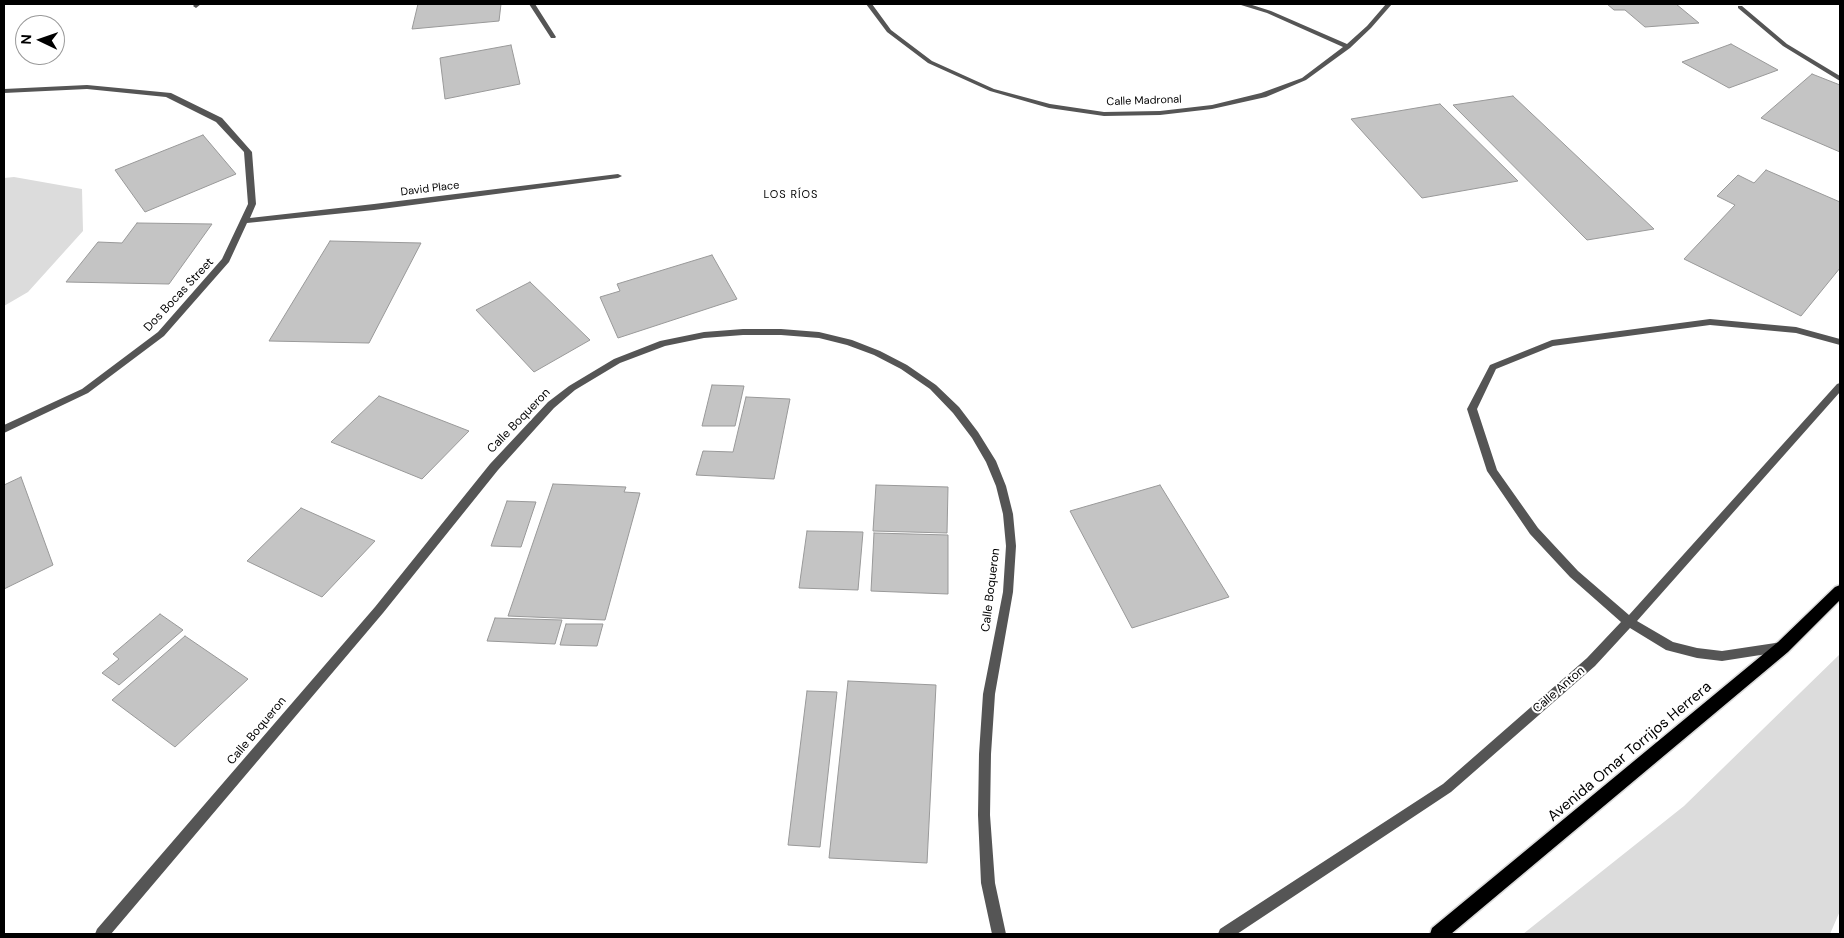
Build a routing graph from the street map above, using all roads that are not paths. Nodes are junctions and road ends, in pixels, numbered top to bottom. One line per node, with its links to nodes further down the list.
1 (532, 4): 6 (street)
2 (869, 4): 7 (street, Calle Madronal)
3 (1243, 4): 7 (street)
4 (1388, 4): 7 (street, Calle Madronal)
5 (1740, 7): 8 (street)
6 (553, 38)
7 (1348, 47)
8 (1840, 78)
9 (4, 91): 11 (street, Dos Bocas Street)
10 (618, 176): 11 (street, David Place)
11 (244, 220): 14 (street, Dos Bocas Street)
12 (1840, 342): 16 (street)
13 (1840, 386): 16 (street, Calle Anton)
14 (4, 429)
15 (1840, 591): 17 (main road, Avenida Omar Torrijos Herrera)
16 (1629, 622): 17 (street); 20 (street, Calle Anton)
17 (1783, 647): 21 (main road, Avenida Omar Torrijos Herrera)
18 (102, 934): 19 (street, Calle Boqueron)
19 (999, 934)
20 (1225, 934)
21 (1438, 934)

